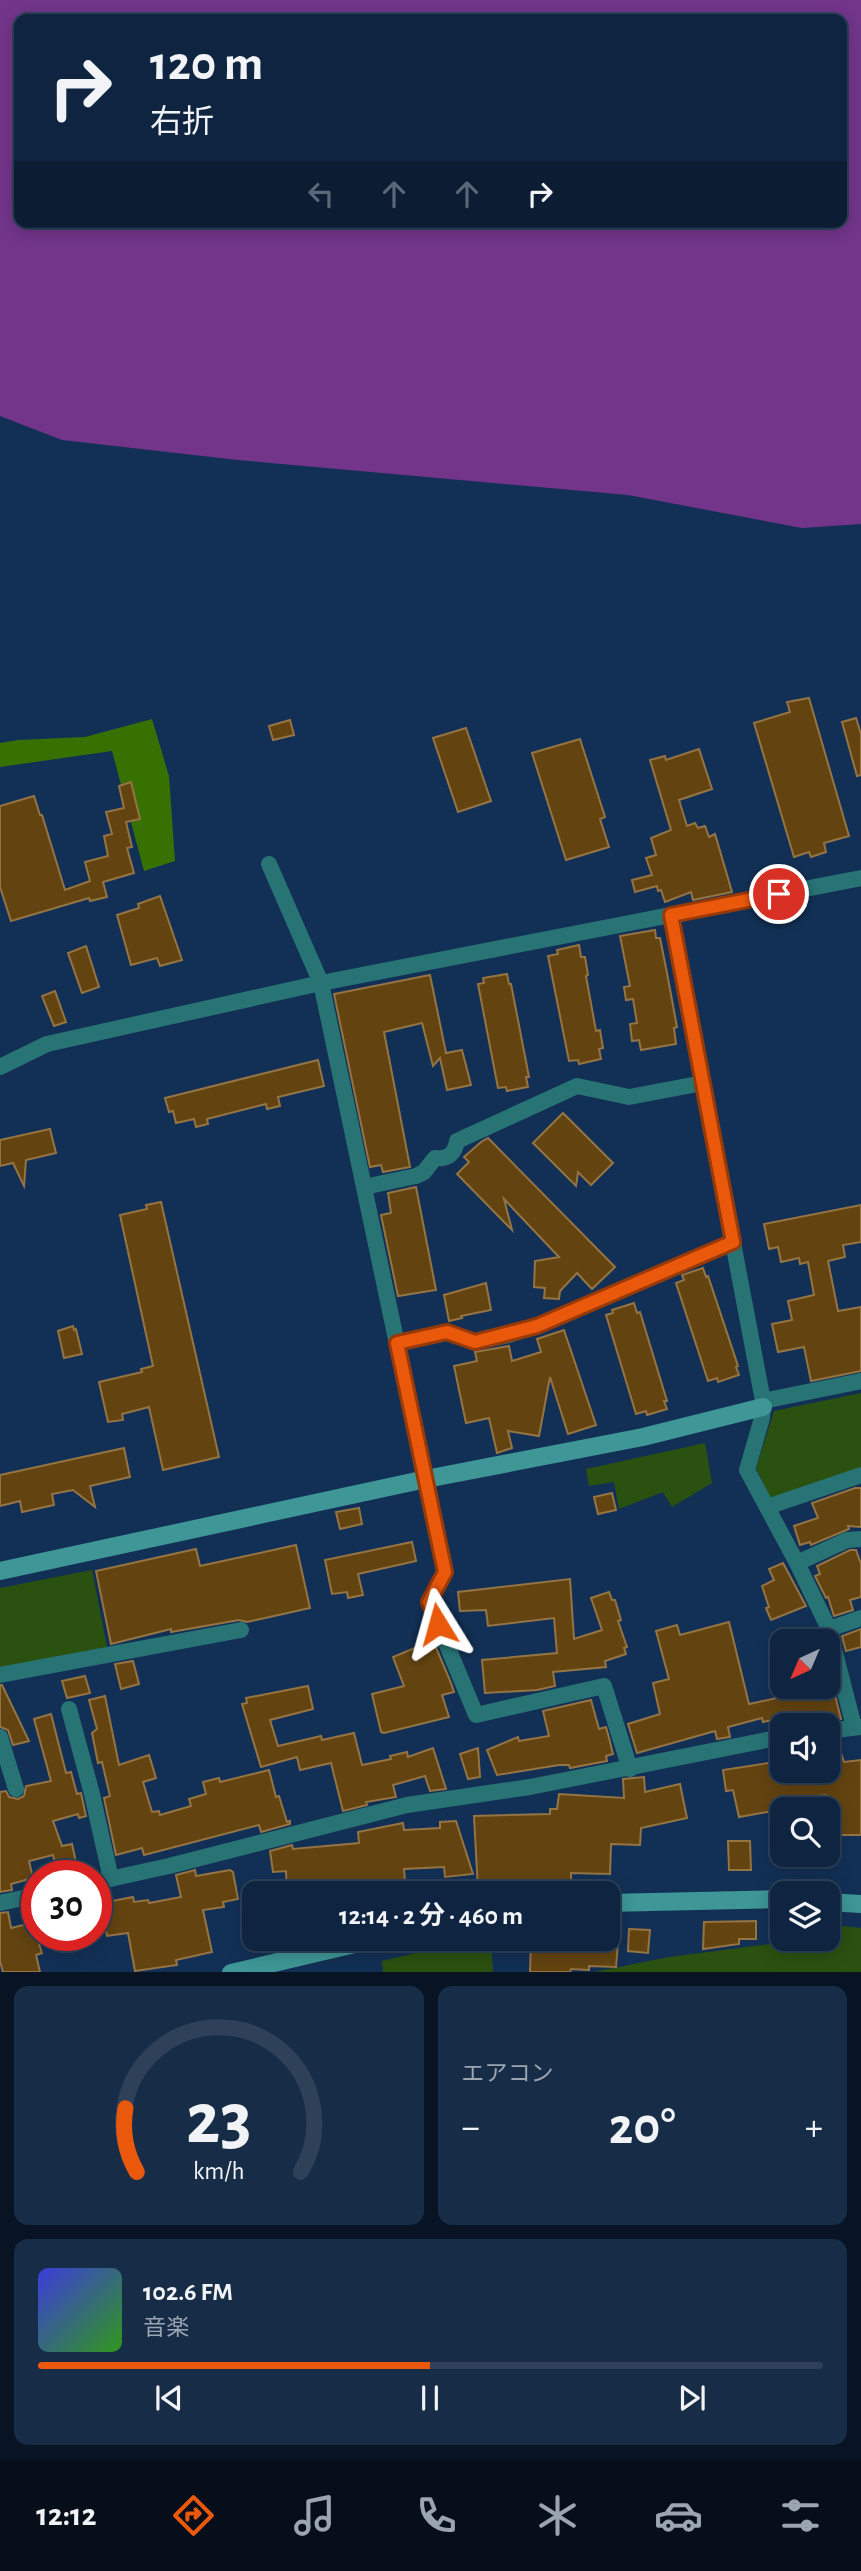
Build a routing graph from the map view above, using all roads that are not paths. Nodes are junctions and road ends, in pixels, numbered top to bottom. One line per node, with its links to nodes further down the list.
1 (269, 864): 4 (street)
2 (861, 878): 3 (street)
3 (671, 915): 4 (street); 6 (street)
4 (321, 983): 5 (street); 7 (street)
5 (0, 1067)
6 (703, 1083): 7 (street); 8 (street)
7 (364, 1187): 9 (street)
8 (733, 1242): 9 (street); 11 (street)
9 (397, 1343): 13 (street)
10 (861, 1381): 11 (street)
11 (763, 1404): 13 (street); 14 (street)
12 (861, 1475): 14 (street)
13 (426, 1479): 17 (street); 28 (street)
14 (767, 1507): 16 (street)
15 (861, 1539): 16 (street)
16 (797, 1563): 19 (street)
17 (0, 1571)
18 (861, 1618): 19 (street)
19 (829, 1629)
20 (241, 1630): 22 (street)
21 (840, 1666): 24 (street)
22 (0, 1675)
23 (69, 1709): 30 (street)
24 (858, 1727): 25 (street)
25 (840, 1729)
26 (0, 1737): 29 (street)
27 (770, 1740): 28 (street)
28 (630, 1769): 31 (street)
29 (16, 1789)
30 (101, 1860)
31 (112, 1879)
32 (21, 1898): 34 (street)
33 (770, 1899): 35 (street)
34 (0, 1903)
35 (620, 1903)
36 (840, 1903): 37 (street)
37 (861, 1904)
38 (323, 1951): 39 (street)
39 (231, 1972)

